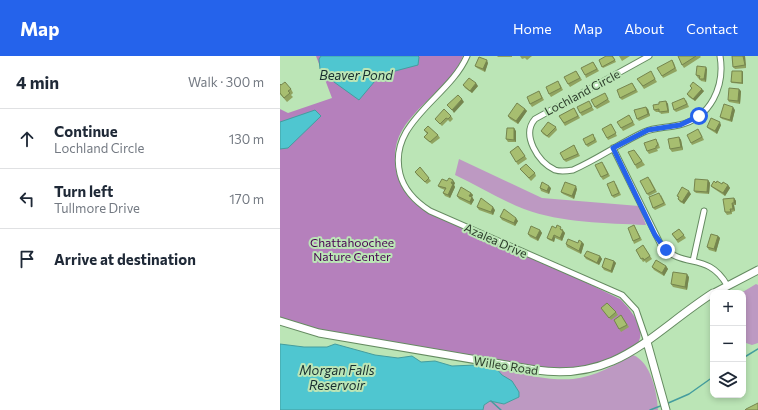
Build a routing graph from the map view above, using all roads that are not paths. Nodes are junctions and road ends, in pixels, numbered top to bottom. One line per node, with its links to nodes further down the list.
1 (467, 56): 12 (street, Azalea Drive)
2 (649, 56): 4 (street, Lochland Circle)
3 (720, 56): 4 (street, Lochland Circle)
4 (613, 148): 6 (street)
5 (704, 211): 6 (street)
6 (693, 261): 8 (street)
7 (758, 270): 8 (street, Willeo Road)
8 (727, 285): 9 (street, Willeo Road)
9 (718, 290)
10 (710, 295): 12 (street, Willeo Road)
11 (280, 320): 12 (street, Willeo Road)
12 (647, 342): 13 (street, Azalea Drive)
13 (665, 406)

